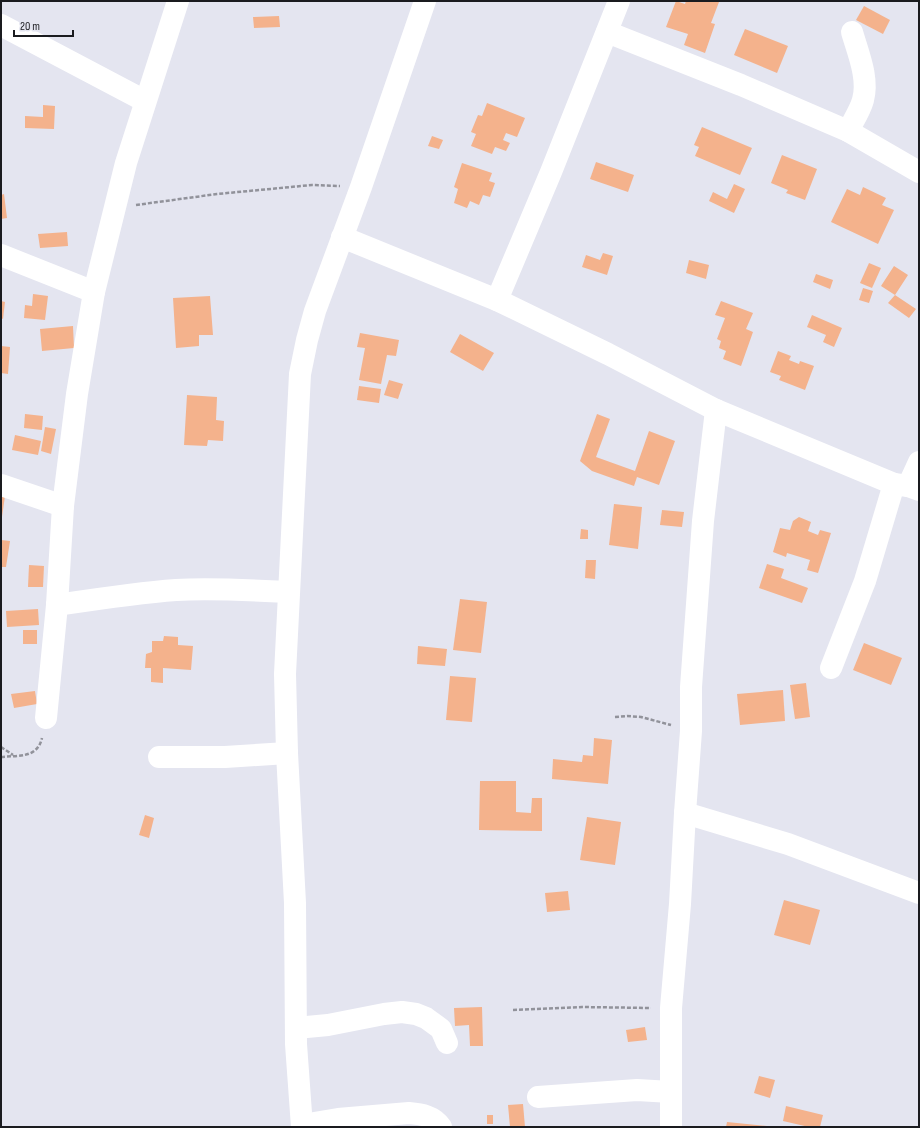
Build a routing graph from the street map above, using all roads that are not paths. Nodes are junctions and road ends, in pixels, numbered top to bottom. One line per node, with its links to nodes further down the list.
1 (178, 1): 7 (street)
2 (426, 1): 10 (street)
3 (619, 1): 5 (street)
4 (1, 25): 7 (street)
5 (607, 32): 8 (street); 13 (street)
6 (852, 32): 8 (street)
7 (145, 101): 12 (street)
8 (848, 131): 9 (street)
9 (919, 172)
10 (342, 237): 13 (street); 19 (street)
11 (1, 255): 12 (street)
12 (94, 292): 18 (street)
13 (497, 300): 14 (street)
14 (716, 410): 17 (street); 25 (street)
15 (919, 462): 17 (street)
16 (1, 485): 18 (street)
17 (907, 487): 21 (street)
18 (62, 506): 20 (street)
19 (289, 592): 20 (street); 23 (street)
20 (57, 605): 22 (street)
21 (831, 668)
22 (46, 718)
23 (287, 753): 24 (street); 27 (street)
24 (159, 757)
25 (685, 813): 26 (street); 29 (street)
26 (919, 893)
27 (296, 1028): 28 (street); 31 (street)
28 (447, 1043)
29 (671, 1092): 30 (street); 33 (street)
30 (538, 1097)
31 (302, 1126): 32 (street)
32 (441, 1127)
33 (671, 1127)

